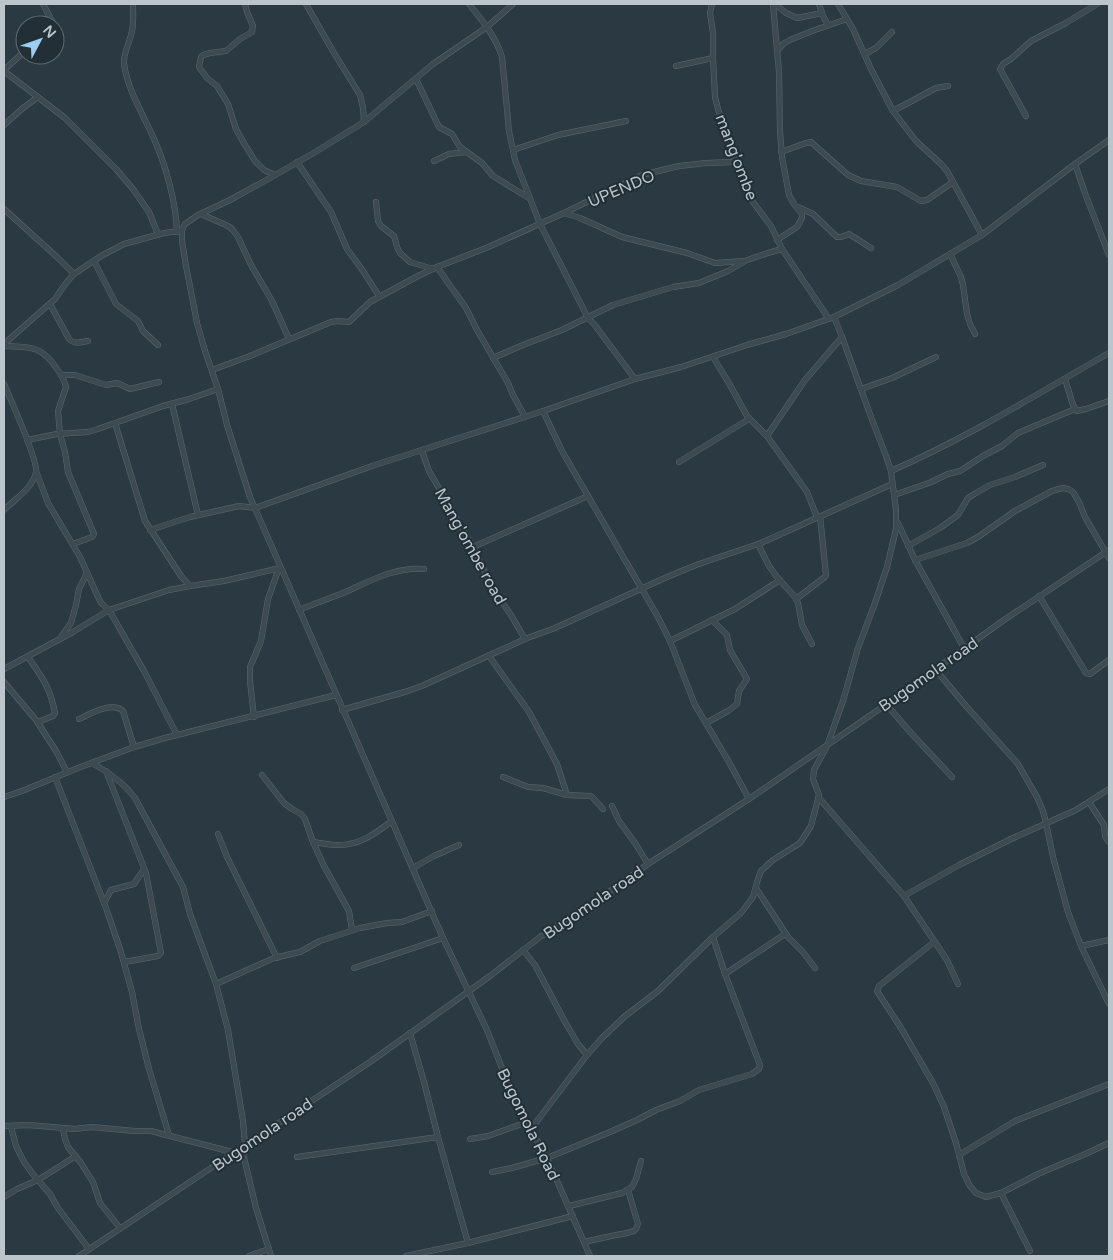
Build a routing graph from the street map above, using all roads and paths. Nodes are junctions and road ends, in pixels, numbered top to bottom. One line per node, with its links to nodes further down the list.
1 (133, 4): 47 (street, Bugomola Road)
2 (245, 4): 38 (street)
3 (306, 4): 28 (street)
4 (469, 4): 14 (street)
5 (513, 4): 14 (street)
6 (712, 4): 18 (street, mang'ombe)
7 (774, 4): 11 (street); 16 (street)
8 (820, 4): 11 (street)
9 (838, 4): 12 (street)
10 (1097, 4): 26 (street)
11 (822, 12): 13 (street)
12 (847, 19): 13 (street); 17 (street)
13 (828, 25): 16 (street)
14 (487, 27): 22 (street); 31 (street)
15 (892, 32): 17 (street)
16 (778, 51): 33 (street)
17 (864, 54): 25 (street)
18 (712, 58): 20 (street); 36 (street, mang'ombe)
19 (15, 60): 21 (street)
20 (676, 66)
21 (4, 70): 24 (street)
22 (416, 79): 28 (street); 32 (street)
23 (948, 86): 25 (street)
24 (38, 97): 29 (street); 48 (street)
25 (893, 111): 39 (street)
26 (1026, 116)
27 (626, 121): 31 (street)
28 (364, 122): 35 (street)
29 (4, 125)
30 (1109, 140): 37 (street)
31 (513, 150): 40 (street)
32 (468, 152): 34 (street); 40 (street)
33 (782, 152): 39 (street); 42 (street)
34 (434, 161)
35 (297, 162): 38 (street); 59 (street)
36 (735, 162): 44 (street, UPENDO); 50 (street, mang'ombe)
37 (1075, 164): 49 (street); 54 (street)
38 (275, 175): 45 (street)
39 (953, 182): 49 (street)
40 (530, 198): 46 (street)
41 (376, 202): 57 (street)
42 (795, 206): 50 (street); 51 (street)
43 (4, 209): 58 (street)
44 (564, 213): 46 (street, UPENDO); 55 (street)
45 (201, 214): 47 (street); 65 (street)
46 (540, 224): 57 (street, UPENDO); 61 (street)
47 (180, 231): 48 (street); 73 (street, Bugomola Road)
48 (158, 234): 56 (street)
49 (982, 235): 53 (street)
50 (778, 240): 52 (street, mang'ombe)
51 (871, 248)
52 (782, 249): 55 (street); 62 (street, mang'ombe)
53 (950, 254): 62 (street); 63 (street)
54 (1109, 255)
55 (747, 260): 61 (street)
56 (94, 261): 58 (street); 68 (street)
57 (435, 268): 59 (street, UPENDO); 72 (street)
58 (74, 274): 60 (street)
59 (379, 296): 65 (street, UPENDO)
60 (50, 304): 66 (street); 67 (street)
61 (588, 318): 72 (street); 76 (street)
62 (831, 318): 64 (street, mang'ombe); 70 (street)
63 (975, 334)
64 (842, 337): 80 (street, mang'ombe); 89 (street)
65 (289, 339): 73 (street, UPENDO)
66 (88, 341)
67 (4, 345): 74 (street)
68 (158, 345)
69 (1109, 353): 75 (street)
70 (713, 357): 76 (street); 86 (street)
71 (936, 357): 80 (street)
72 (493, 358): 85 (street)
73 (212, 370): 79 (street, Bugomola Road)
74 (61, 375): 77 (street); 88 (street)
75 (1065, 378): 83 (street); 95 (street)
76 (635, 379): 84 (street)
77 (159, 382)
78 (4, 384): 90 (street)
79 (218, 389): 82 (street); 99 (street, Bugomola Road)
80 (861, 389): 95 (street, mang'ombe)
81 (1109, 401): 83 (street)
82 (172, 404): 87 (street); 101 (street)
83 (1075, 409): 97 (street)
84 (543, 411): 85 (street); 98 (street)
85 (525, 417): 91 (street)
86 (749, 419): 89 (street); 92 (street)
87 (115, 423): 88 (street); 104 (street)
88 (60, 434): 90 (street); 105 (street)
89 (767, 436): 102 (street)
90 (27, 440): 94 (street)
91 (422, 451): 99 (street); 108 (street, Mang'ombe road)
92 (679, 462)
93 (1043, 465): 107 (street)
94 (36, 471): 100 (street); 105 (street)
95 (891, 471): 96 (street, mang'ombe)
96 (892, 484): 97 (street, mang'ombe); 102 (street)
97 (894, 495): 103 (street, mang'ombe)
98 (588, 496): 108 (street); 117 (street)
99 (255, 508): 101 (street); 112 (street, Bugomola Road)
100 (4, 510)
101 (198, 515): 104 (street)
102 (818, 516): 106 (street); 119 (street)
103 (896, 519): 107 (street); 142 (street)
104 (150, 530): 116 (street)
105 (73, 544): 114 (street)
106 (758, 544): 115 (street); 117 (street)
107 (908, 546): 111 (street)
108 (473, 547): 124 (street, Mang'ombe road)
109 (1108, 551): 110 (street); 111 (street); 118 (street, Bugomola road)
110 (1109, 558)
111 (915, 560): 127 (street)
112 (280, 568): 116 (street); 121 (street, Bugomola Road); 137 (street)
113 (424, 569): 121 (street)
114 (88, 573): 120 (street); 123 (street)
115 (780, 580): 119 (street); 122 (street)
116 (190, 586): 120 (street)
117 (642, 589): 124 (street); 125 (street)
118 (1039, 596): 127 (street, Bugomola road); 130 (street)
119 (796, 599): 126 (street)
120 (109, 610): 123 (street); 141 (street)
121 (299, 610): 134 (street, Bugomola Road)
122 (712, 620): 125 (street); 140 (street)
123 (59, 639): 129 (street)
124 (524, 639): 128 (street)
125 (670, 641): 140 (street)
126 (812, 644)
127 (964, 648): 132 (street, Bugomola road)
128 (488, 656): 136 (street); 152 (street)
129 (28, 657): 131 (street); 139 (street)
130 (1109, 660)
131 (4, 669)
132 (935, 669): 135 (street, Bugomola road); 160 (street)
133 (4, 682): 139 (street)
134 (336, 695): 136 (street, Bugomola Road); 137 (street)
135 (886, 704): 142 (street, Bugomola road); 148 (street)
136 (342, 710): 159 (street, Bugomola Road)
137 (254, 716): 141 (street)
138 (79, 719): 143 (street)
139 (38, 722): 146 (street)
140 (706, 723): 155 (street)
141 (177, 735): 143 (street)
142 (827, 746): 154 (street); 155 (street, Bugomola road)
143 (134, 748): 144 (street)
144 (92, 763): 145 (street); 146 (street)
145 (105, 771): 167 (street); 185 (street)
146 (67, 772): 149 (street)
147 (262, 775): 162 (street)
148 (952, 777)
149 (55, 778): 153 (street); 170 (street)
150 (504, 778): 152 (street)
151 (1109, 789): 156 (street)
152 (566, 795): 158 (street)
153 (4, 797)
154 (819, 798): 168 (street); 169 (street)
155 (749, 799): 165 (street, Bugomola road)
156 (1089, 802): 160 (street); 163 (street)
157 (612, 806): 165 (street)
158 (603, 809)
159 (392, 821): 162 (street); 166 (street, Bugomola Road)
160 (1046, 823): 169 (street); 178 (street)
161 (218, 834): 180 (street)
162 (313, 842): 172 (street)
163 (1109, 842)
164 (459, 845): 166 (street)
165 (648, 864): 179 (street, Bugomola road)
166 (413, 868): 171 (street, Bugomola Road)
167 (144, 869): 170 (street); 181 (street)
168 (756, 888): 173 (street); 174 (street)
169 (904, 896): 177 (street)
170 (104, 903): 181 (street)
171 (432, 911): 172 (street); 175 (street, Bugomola Road)
172 (352, 930): 180 (street)
173 (785, 934): 183 (street); 184 (street)
174 (714, 937): 184 (street); 190 (street)
175 (443, 938): 182 (street); 187 (street, Bugomola Road)
176 (1109, 940): 178 (street)
177 (934, 942): 186 (street); 203 (street)
178 (1081, 946): 188 (street)
179 (523, 950): 187 (street, Bugomola road); 190 (street)
180 (277, 958): 185 (street)
181 (124, 962): 197 (street)
182 (354, 968)
183 (815, 968)
184 (725, 974): 206 (street)
185 (216, 984): 201 (street)
186 (958, 984)
187 (469, 991): 189 (street, Bugomola road); 192 (street, Bugomola Road)
188 (1109, 1004)
189 (410, 1033): 198 (street); 201 (street, Bugomola road)
190 (587, 1055): 196 (street)
191 (1109, 1084): 203 (street)
192 (528, 1122): 196 (street, Bugomola Road); 199 (street)
193 (4, 1126): 194 (street)
194 (11, 1126): 195 (street); 209 (street)
195 (63, 1129): 197 (street); 204 (street)
196 (531, 1129): 206 (street, Bugomola Road)
197 (169, 1135): 202 (street)
198 (438, 1137): 205 (street); 217 (street)
199 (470, 1139)
200 (1109, 1143): 211 (street)
201 (243, 1147): 202 (street, Bugomola road); 218 (street)
202 (236, 1153): 215 (street, Bugomola road)
203 (959, 1155): 211 (street)
204 (76, 1156): 209 (street); 215 (street)
205 (297, 1157)
206 (547, 1158): 208 (street); 213 (street, Bugomola Road)
207 (642, 1161): 210 (street)
208 (492, 1172)
209 (38, 1180): 212 (street); 219 (street)
210 (628, 1190): 213 (street); 216 (street)
211 (1001, 1194): 220 (street)
212 (4, 1197)
213 (569, 1206): 214 (street, Bugomola Road)
214 (573, 1216): 216 (street, Bugomola Road); 217 (street)
215 (120, 1228): 219 (street, Bugomola road)
216 (584, 1242): 226 (street, Bugomola Road)
217 (468, 1243): 221 (street)
218 (269, 1248): 223 (street); 224 (street)
219 (89, 1249): 222 (street, Bugomola road)
220 (1030, 1251)
221 (418, 1255): 225 (street)
222 (79, 1256)
223 (249, 1256)
224 (271, 1256)
225 (406, 1256)
226 (590, 1256)

